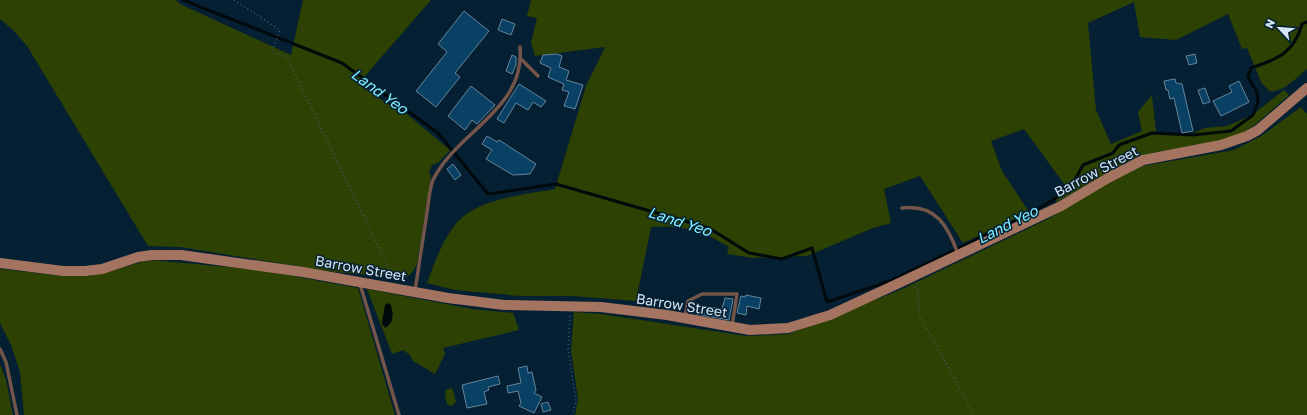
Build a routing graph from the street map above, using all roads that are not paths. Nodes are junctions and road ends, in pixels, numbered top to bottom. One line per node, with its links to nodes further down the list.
1 (520, 47): 2 (lane)
2 (522, 60): 3 (lane); 9 (lane)
3 (538, 76)
4 (1307, 88): 6 (main road, Barrow Street)
5 (902, 208): 6 (lane)
6 (959, 255): 11 (main road, Barrow Street)
7 (0, 263): 8 (main road, Barrow Street)
8 (359, 282): 9 (main road, Barrow Street); 14 (lane)
9 (415, 292): 10 (main road, Barrow Street)
10 (685, 318): 11 (main road, Barrow Street); 11 (lane)
11 (732, 327)
12 (0, 349): 13 (lane)
13 (16, 415)
14 (399, 415)

